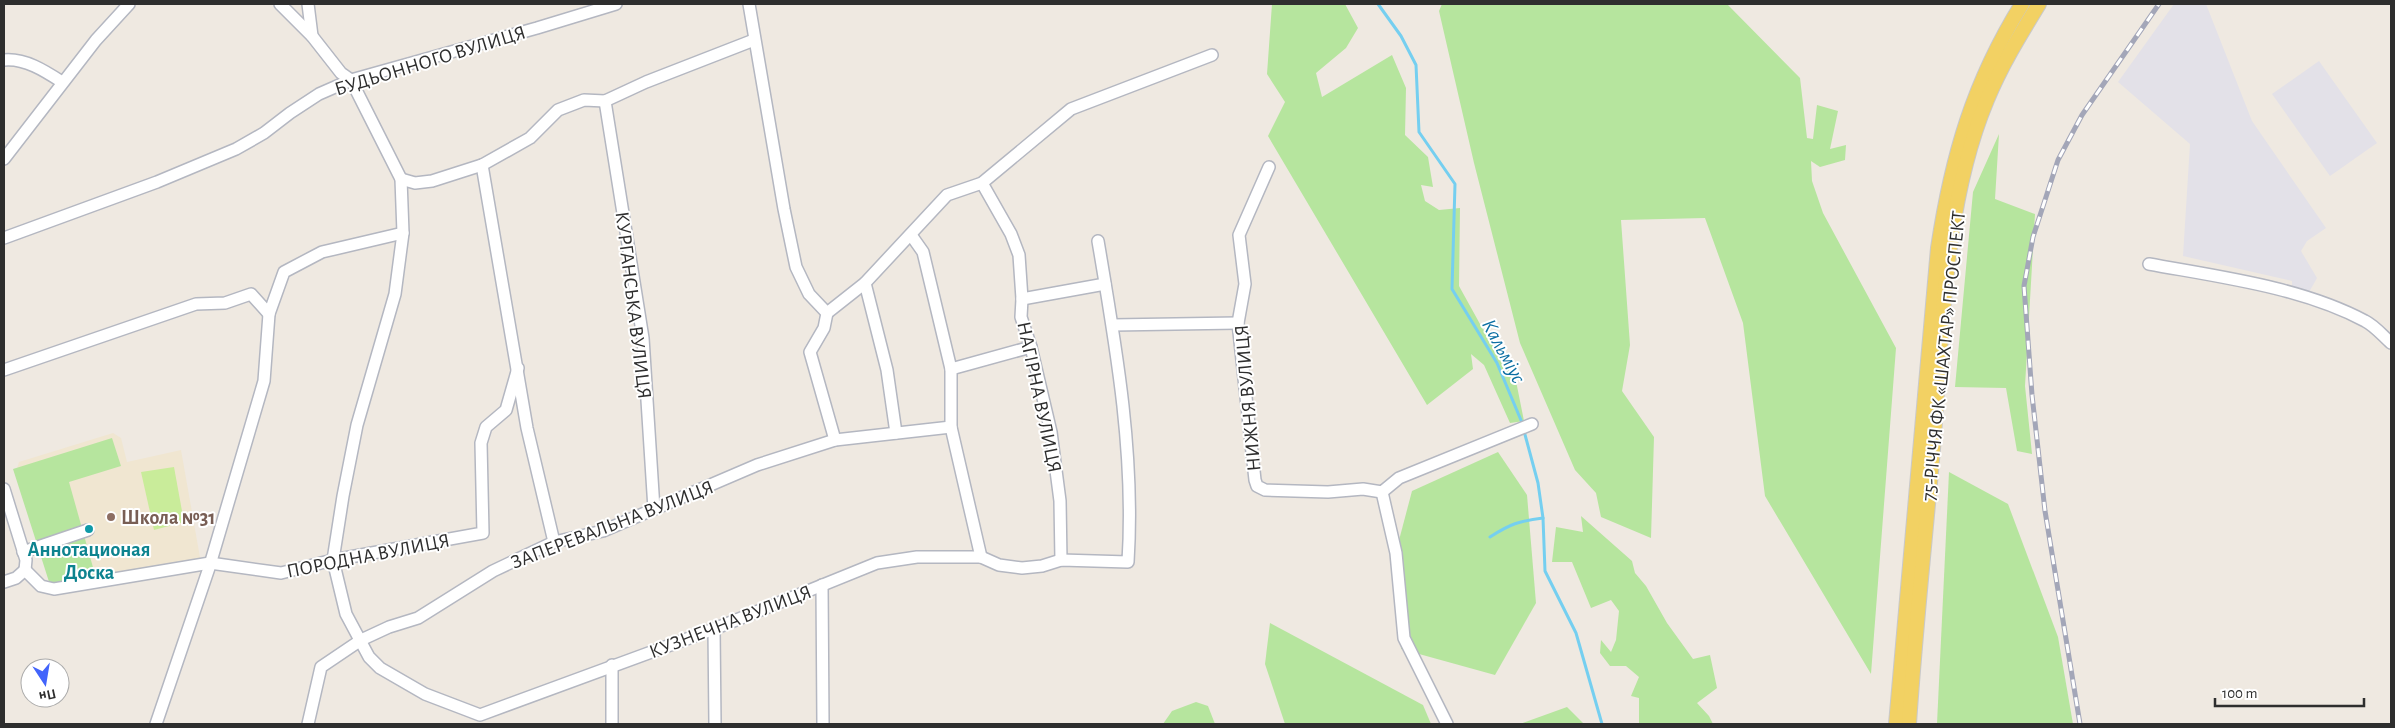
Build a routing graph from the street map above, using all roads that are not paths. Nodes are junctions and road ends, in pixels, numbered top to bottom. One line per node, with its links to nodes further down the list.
1 (129, 4): 13 (street)
2 (280, 4): 8 (street)
3 (308, 4): 8 (street)
4 (616, 4): 12 (street, БУДЬОННОГО ВУЛИЦЯ)
5 (749, 4): 9 (street)
6 (2022, 4): 63 (main road, 75-РІЧЧЯ ФК «ШАХТАР» ПРОСПЕКТ)
7 (2039, 4): 64 (main road, 75-РІЧЧЯ ФК «ШАХТАР» ПРОСПЕКТ)
8 (312, 36): 12 (street)
9 (754, 40): 14 (street); 28 (street)
10 (1212, 55): 19 (street)
11 (4, 60): 13 (street)
12 (351, 80): 18 (street); 22 (street, БУДЬОННОГО ВУЛИЦЯ)
13 (62, 82): 15 (street)
14 (605, 102): 16 (street); 43 (street, КУРГАНСЬКА ВУЛИЦЯ)
15 (4, 159)
16 (482, 165): 18 (street); 34 (street, ПОРОДНА ВУЛИЦЯ)
17 (1268, 167): 30 (street, НИЖНЯ ВУЛИЦЯ)
18 (401, 179): 20 (street)
19 (982, 183): 21 (street); 27 (street, НАГІРНА ВУЛИЦЯ)
20 (403, 233): 29 (street); 48 (street)
21 (911, 235): 25 (street); 35 (street)
22 (4, 238)
23 (1098, 242): 26 (street)
24 (2149, 264): 32 (street)
25 (865, 283): 28 (street); 39 (street)
26 (1105, 284): 27 (street); 31 (street)
27 (1022, 299): 33 (street, НАГІРНА ВУЛИЦЯ)
28 (827, 313): 40 (street)
29 (269, 314): 36 (street); 50 (street)
30 (1238, 323): 31 (street); 42 (street, НИЖНЯ ВУЛИЦЯ)
31 (1114, 325): 49 (street, КУЗНЕЧНА ВУЛИЦЯ)
32 (2391, 343)
33 (1031, 347): 35 (street); 49 (street, НАГІРНА ВУЛИЦЯ)
34 (518, 368): 45 (street, ПОРОДНА ВУЛИЦЯ); 48 (street, ПОРОДНА ВУЛИЦЯ)
35 (951, 369): 38 (street)
36 (4, 370)
37 (1532, 424): 42 (street)
38 (952, 427): 39 (street, ЗАПЕРЕВАЛЬНА ВУЛИЦЯ); 47 (street)
39 (896, 433): 40 (street, ЗАПЕРЕВАЛЬНА ВУЛИЦЯ)
40 (835, 440): 43 (street, ЗАПЕРЕВАЛЬНА ВУЛИЦЯ)
41 (4, 489): 46 (street)
42 (1382, 492): 62 (street)
43 (654, 509): 45 (street, ЗАПЕРЕВАЛЬНА ВУЛИЦЯ)
44 (88, 530): 46 (street)
45 (554, 542): 55 (street, ЗАПЕРЕВАЛЬНА ВУЛИЦЯ)
46 (23, 552): 51 (street)
47 (981, 557): 49 (street, КУЗНЕЧНА ВУЛИЦЯ); 53 (street, КУЗНЕЧНА ВУЛИЦЯ)
48 (333, 560): 50 (street, ПОРОДНА ВУЛИЦЯ); 55 (street, КУЗНЕЧНА ВУЛИЦЯ)
49 (1061, 560)
50 (210, 563): 51 (street, ПОРОДНА ВУЛИЦЯ); 57 (street)
51 (25, 570): 52 (street)
52 (4, 582)
53 (822, 585): 54 (street, КУЗНЕЧНА ВУЛИЦЯ); 61 (street)
54 (714, 629): 56 (street, КУЗНЕЧНА ВУЛИЦЯ); 60 (street)
55 (361, 640): 56 (street, КУЗНЕЧНА ВУЛИЦЯ); 58 (street, ЗАПЕРЕВАЛЬНА ВУЛИЦЯ)
56 (612, 665): 59 (street)
57 (156, 724)
58 (308, 724)
59 (612, 724)
60 (715, 724)
61 (823, 724)
62 (1447, 724)
63 (1896, 724)
64 (1909, 724)

